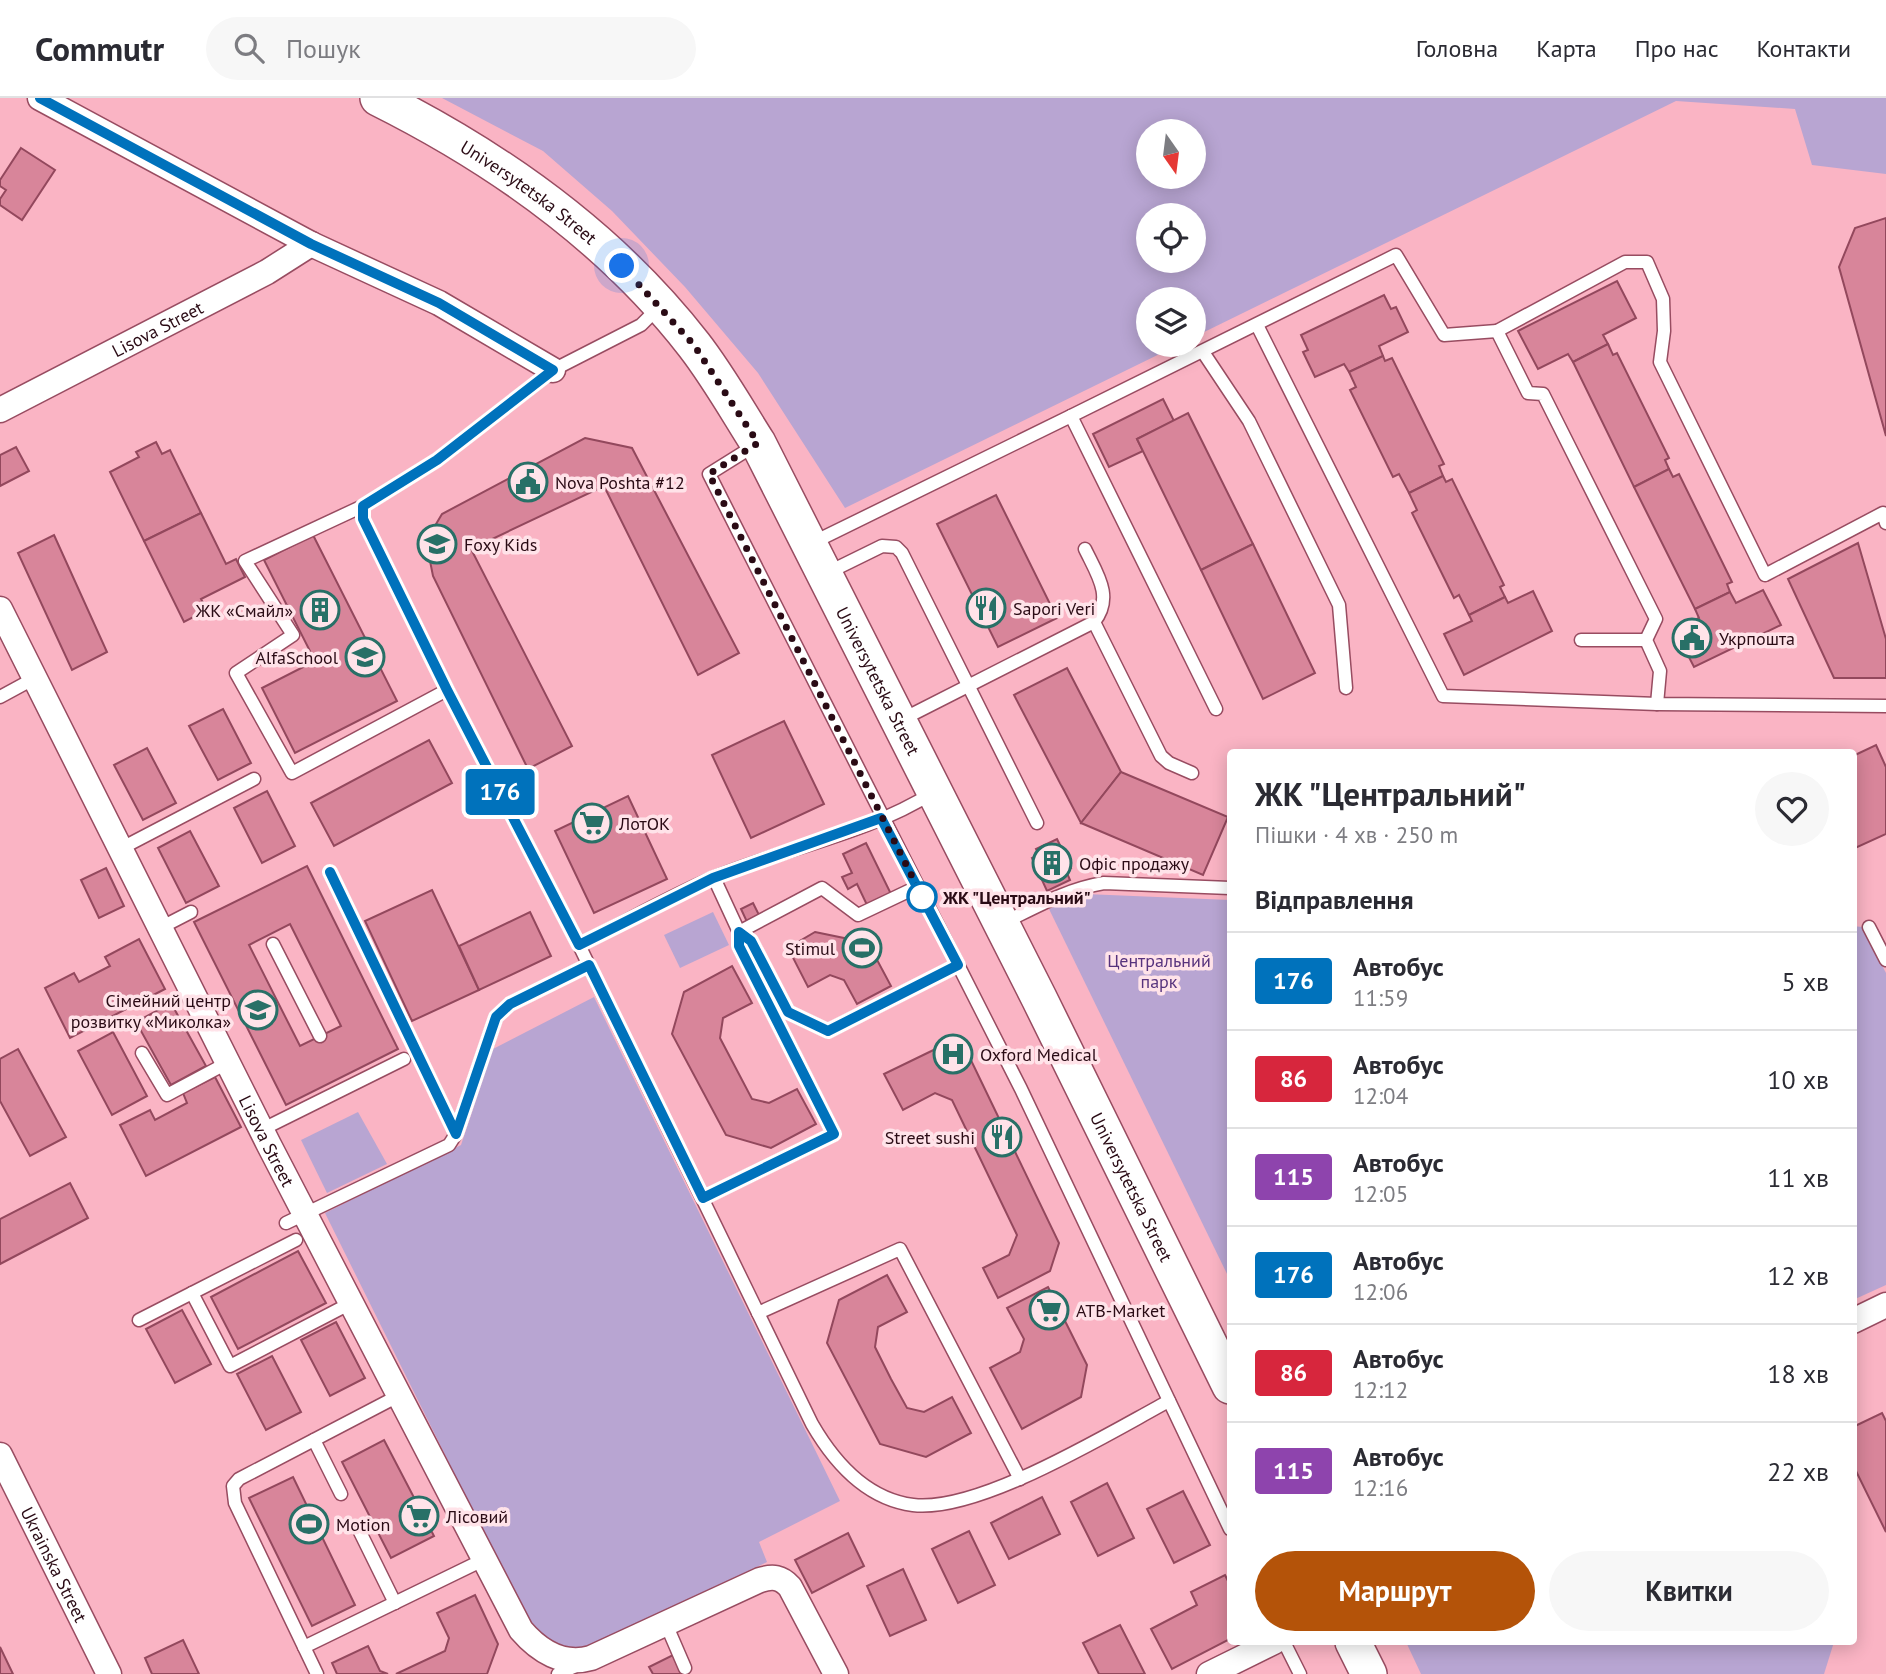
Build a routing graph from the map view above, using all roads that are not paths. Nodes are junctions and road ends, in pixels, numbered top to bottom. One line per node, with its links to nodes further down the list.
1 (40, 98): 3 (street)
2 (378, 98): 4 (main road, Universytetska Street)
3 (311, 244): 10 (street); 11 (street, Lisova Street)
4 (660, 306): 10 (lane); 13 (main road, Universytetska Street)
5 (1257, 324): 6 (lane); 7 (lane); 27 (lane)
6 (1497, 331): 15 (lane); 21 (lane)
7 (1206, 350)
8 (1206, 356): 24 (lane)
9 (1193, 357): 12 (lane)
10 (553, 370): 14 (lane)
11 (0, 410)
12 (1071, 416): 17 (lane); 29 (lane)
13 (758, 443): 17 (main road, Universytetska Street); 34 (lane)
14 (363, 506): 25 (lane); 25 (lane)
15 (1886, 523)
16 (1085, 550): 19 (lane)
17 (816, 559): 23 (lane); 30 (main road, Universytetska Street)
18 (0, 609): 22 (street, Lisova Street)
19 (1094, 622): 23 (lane); 31 (lane)
20 (1581, 640): 21 (lane)
21 (1646, 640): 27 (lane)
22 (35, 678): 26 (lane); 36 (street, Lisova Street)
23 (967, 686): 30 (lane); 35 (lane)
24 (1346, 688)
25 (447, 690): 47 (lane)
26 (0, 697)
27 (1657, 704): 28 (lane)
28 (1886, 706)
29 (1216, 709)
30 (898, 722): 33 (main road, Universytetska Street)
31 (1192, 773)
32 (254, 779): 36 (lane)
33 (933, 792): 34 (lane); 42 (main road, Universytetska Street)
34 (881, 818): 38 (lane); 39 (lane)
35 (1037, 823)
36 (120, 849): 44 (street, Lisova Street)
37 (330, 872): 56 (lane)
38 (713, 878): 45 (lane); 47 (lane)
39 (917, 887): 45 (lane); 50 (lane)
40 (1227, 888): 42 (lane)
41 (191, 912): 44 (lane)
42 (1000, 925): 66 (main road, Universytetska Street)
43 (1869, 927): 48 (lane)
44 (160, 928): 54 (street, Lisova Street)
45 (739, 932): 50 (lane); 57 (lane)
46 (273, 944): 51 (lane)
47 (579, 945): 49 (lane)
48 (1886, 960)
49 (589, 965): 56 (lane); 57 (lane)
50 (958, 965): 68 (lane)
51 (320, 1036)
52 (142, 1053): 54 (lane)
53 (404, 1059): 55 (lane)
54 (228, 1062): 55 (street, Lisova Street)
55 (261, 1130): 58 (street, Lisova Street)
56 (456, 1134): 58 (lane)
57 (703, 1198): 63 (lane)
58 (296, 1219): 61 (street, Lisova Street)
59 (296, 1240): 60 (lane)
60 (192, 1293): 61 (lane); 65 (lane)
61 (351, 1303): 67 (street, Lisova Street)
62 (1886, 1305): 64 (street)
63 (758, 1313): 71 (lane); 71 (lane)
64 (1857, 1319)
65 (139, 1320)
66 (1227, 1380)
67 (400, 1395): 69 (lane); 75 (street, Lisova Street)
68 (1169, 1401): 71 (lane); 73 (lane)
69 (314, 1440): 72 (lane); 81 (lane)
70 (0, 1455): 84 (street, Ukrainska Street)
71 (1020, 1479)
72 (341, 1494)
73 (1227, 1523)
74 (360, 1532): 76 (lane)
75 (485, 1559): 76 (lane); 82 (street, Lisova Street)
76 (395, 1603): 81 (lane)
77 (666, 1624): 82 (street); 83 (lane); 86 (street)
78 (1268, 1645): 87 (street)
79 (1286, 1645): 88 (lane)
80 (1354, 1645): 89 (main road)
81 (304, 1647): 85 (lane)
82 (556, 1665)
83 (685, 1668)
84 (109, 1674)
85 (317, 1674)
86 (836, 1674)
87 (1209, 1674)
88 (1300, 1674)
89 (1369, 1674)

